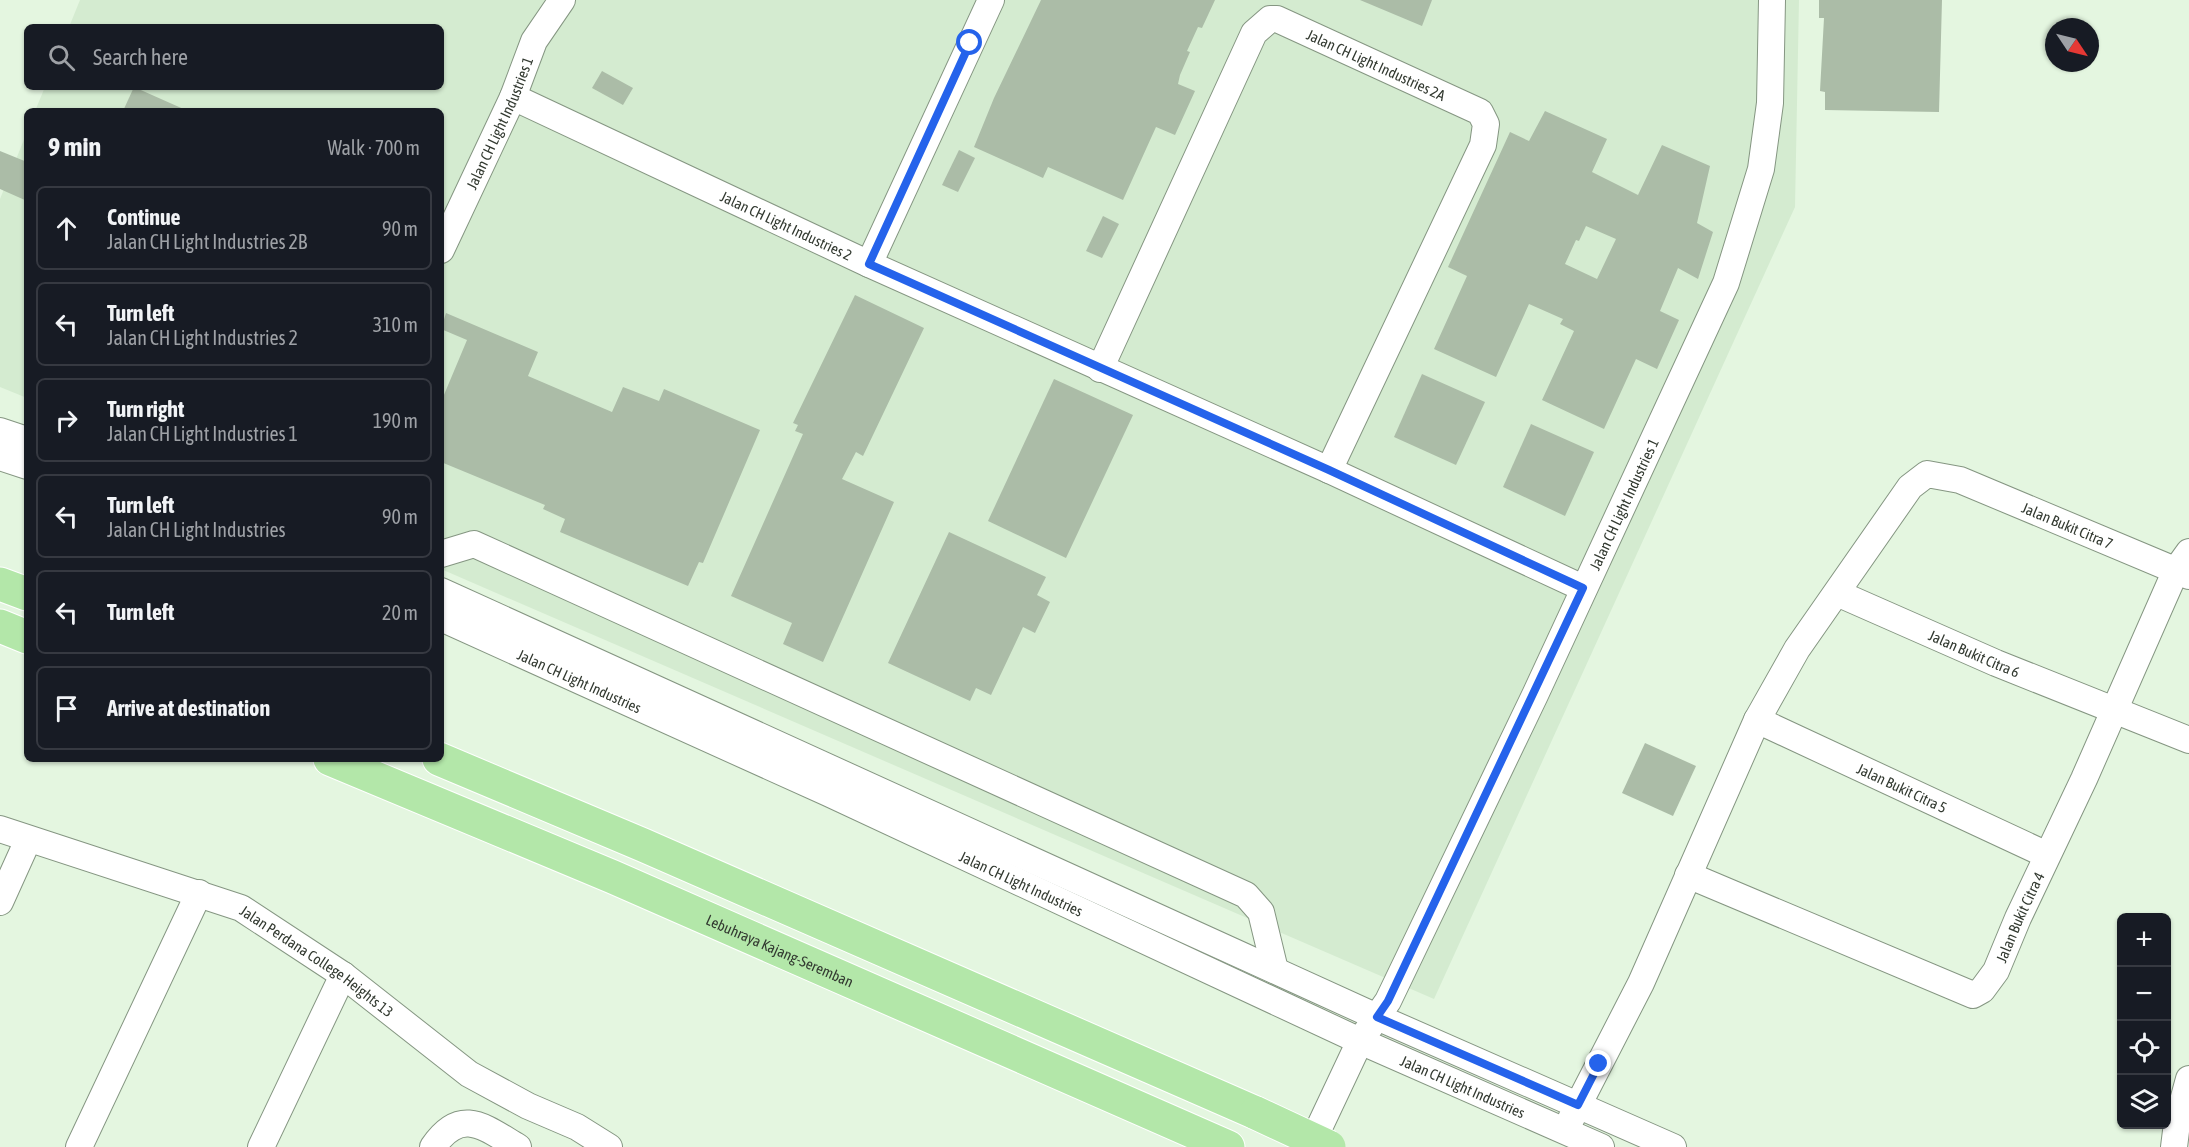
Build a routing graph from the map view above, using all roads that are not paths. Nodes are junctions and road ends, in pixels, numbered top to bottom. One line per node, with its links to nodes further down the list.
1 (562, 0): 4 (street, Jalan CH Light Industries 1)
2 (991, 0): 6 (street)
3 (1772, 0): 16 (street, Jalan CH Light Industries 1)
4 (513, 97): 5 (street, Jalan CH Light Industries 1); 6 (street, Jalan CH Light Industries 2)
5 (444, 244)
6 (869, 264): 7 (street, Jalan CH Light Industries 2)
7 (1100, 369): 12 (street, Jalan CH Light Industries 2); 12 (street, Jalan CH Light Industries 2A)
8 (0, 431): 9 (street)
9 (24, 439)
10 (0, 458): 11 (street)
11 (24, 465)
12 (1329, 470): 16 (street, Jalan CH Light Industries 2)
13 (444, 553): 34 (street)
14 (2185, 566): 19 (street, Jalan Bukit Citra 7); 23 (street, Jalan Bukit Citra 4)
15 (0, 584): 18 (highway)
16 (1583, 588): 36 (street, Jalan CH Light Industries 1)
17 (444, 592): 34 (street, Jalan CH Light Industries)
18 (24, 593)
19 (1838, 593): 23 (street, Jalan Bukit Citra 6); 24 (street, Jalan Bukit Citra 7)
20 (444, 619): 37 (street, Jalan CH Light Industries)
21 (0, 626): 22 (highway)
22 (24, 636)
23 (2115, 708): 25 (street, Jalan Bukit Citra 6); 30 (street, Jalan Bukit Citra 4)
24 (1757, 720): 30 (street, Jalan Bukit Citra 5); 31 (street, Jalan Bukit Citra 7)
25 (2189, 740)
26 (444, 761): 48 (highway, bridge)
27 (337, 762): 46 (highway, Lebuhraya Kajang-Seremban)
28 (0, 829): 29 (street, Jalan Perdana College Heights 13)
29 (28, 840): 32 (street, Jalan Perdana College Heights 13); 33 (street)
30 (2048, 855): 31 (street, Jalan Bukit Citra 4)
31 (1688, 875): 39 (street, Jalan Bukit Citra 7)
32 (199, 893): 35 (street, Jalan Perdana College Heights 13); 41 (street)
33 (0, 902)
34 (1275, 970): 36 (street, Jalan CH Light Industries)
35 (343, 975): 42 (street); 45 (street, Jalan Perdana College Heights 13)
36 (1377, 1017): 37 (street, Jalan CH Light Industries 1); 39 (street, Jalan CH Light Industries)
37 (1360, 1041): 40 (street, Jalan CH Light Industries); 47 (street, Jalan CH Light Industries 1)
38 (2188, 1086): 51 (street)
39 (1578, 1105): 40 (street, Jalan Bukit Citra 7); 50 (street, Jalan CH Light Industries)
40 (1565, 1131): 49 (street, Jalan CH Light Industries)
41 (79, 1147)
42 (261, 1147)
43 (433, 1147): 44 (street)
44 (518, 1147)
45 (609, 1147)
46 (1228, 1147)
47 (1310, 1147)
48 (1329, 1147)
49 (1601, 1147)
50 (1673, 1147)
51 (2174, 1147)

